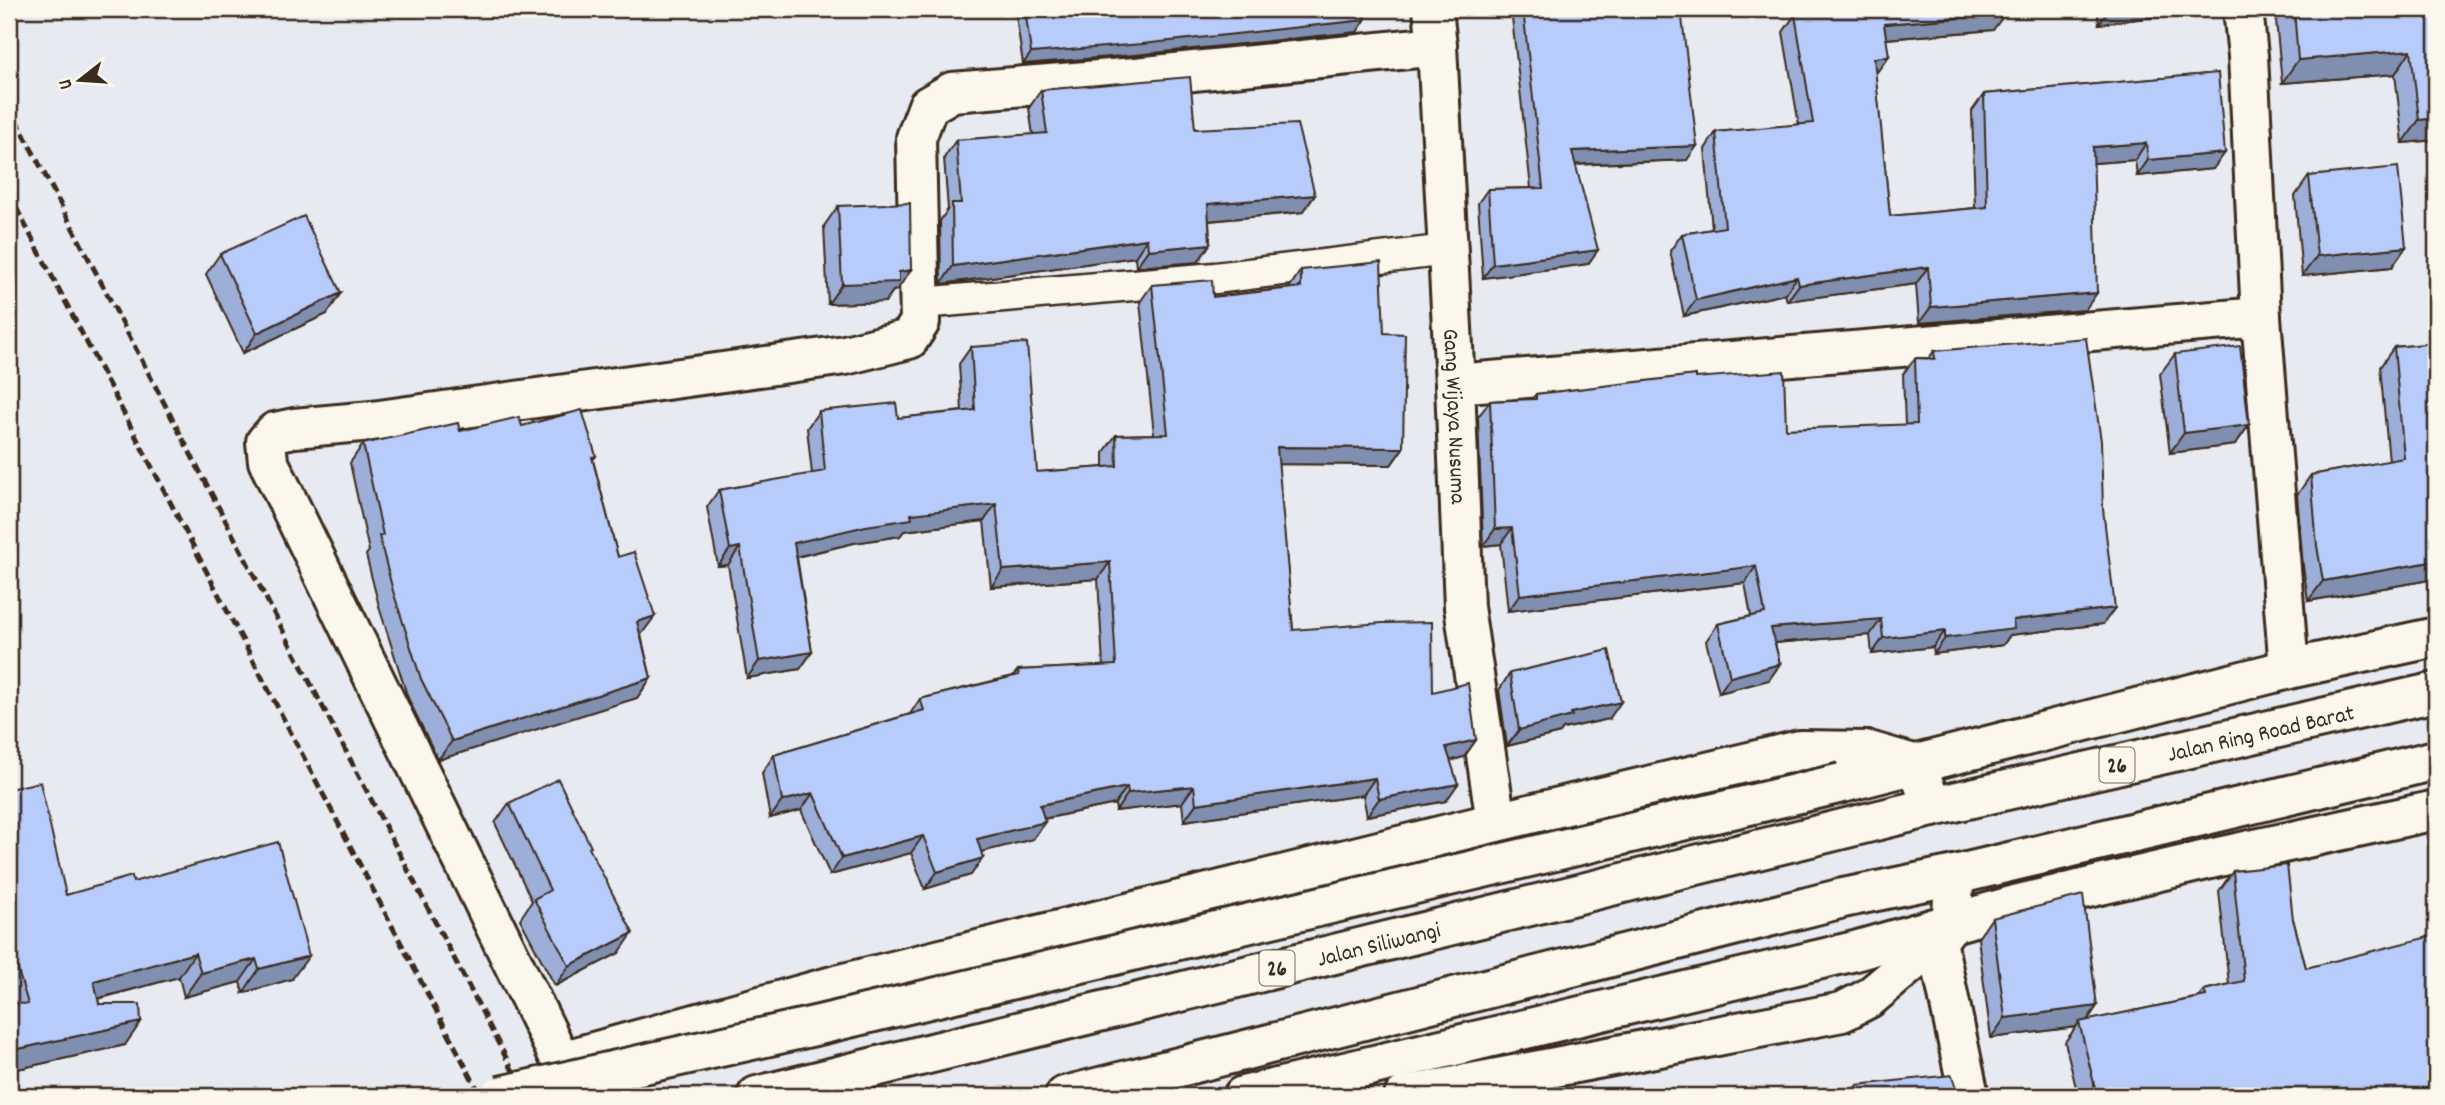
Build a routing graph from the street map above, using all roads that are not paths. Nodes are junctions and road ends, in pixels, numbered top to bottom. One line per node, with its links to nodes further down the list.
1 (1433, 9): 3 (main road, Gang Wijaya Nusuma)
2 (2243, 9): 6 (main road)
3 (1437, 46): 4 (main road, Gang Wijaya Nusuma); 5 (main road)
4 (1447, 250): 5 (lane); 7 (main road, Gang Wijaya Nusuma)
5 (921, 303): 19 (main road)
6 (2261, 317): 7 (main road); 9 (main road)
7 (1455, 384): 15 (main road, Gang Wijaya Nusuma)
8 (2436, 637): 9 (main road)
9 (2289, 669): 12 (main road)
10 (2436, 692): 13 (main road, Jalan Ring Road Barat / 26)
11 (2436, 760): 17 (main road)
12 (1917, 765): 13 (main road); 15 (main road); 20 (main road, bridge)
13 (1931, 807): 16 (main road, Jalan Ring Road Barat / 26)
14 (2436, 810): 18 (main road)
15 (1496, 822): 19 (main road)
16 (1798, 840): 22 (main road, Jalan Siliwangi / 26)
17 (1955, 875): 18 (main road); 23 (main road)
18 (1944, 932): 24 (main road); 25 (main road); 26 (main road)
19 (561, 1061): 21 (main road)
20 (500, 1096)
21 (583, 1096)
22 (757, 1096)
23 (1065, 1096)
24 (1242, 1096)
25 (1404, 1096)
26 (1969, 1096)

